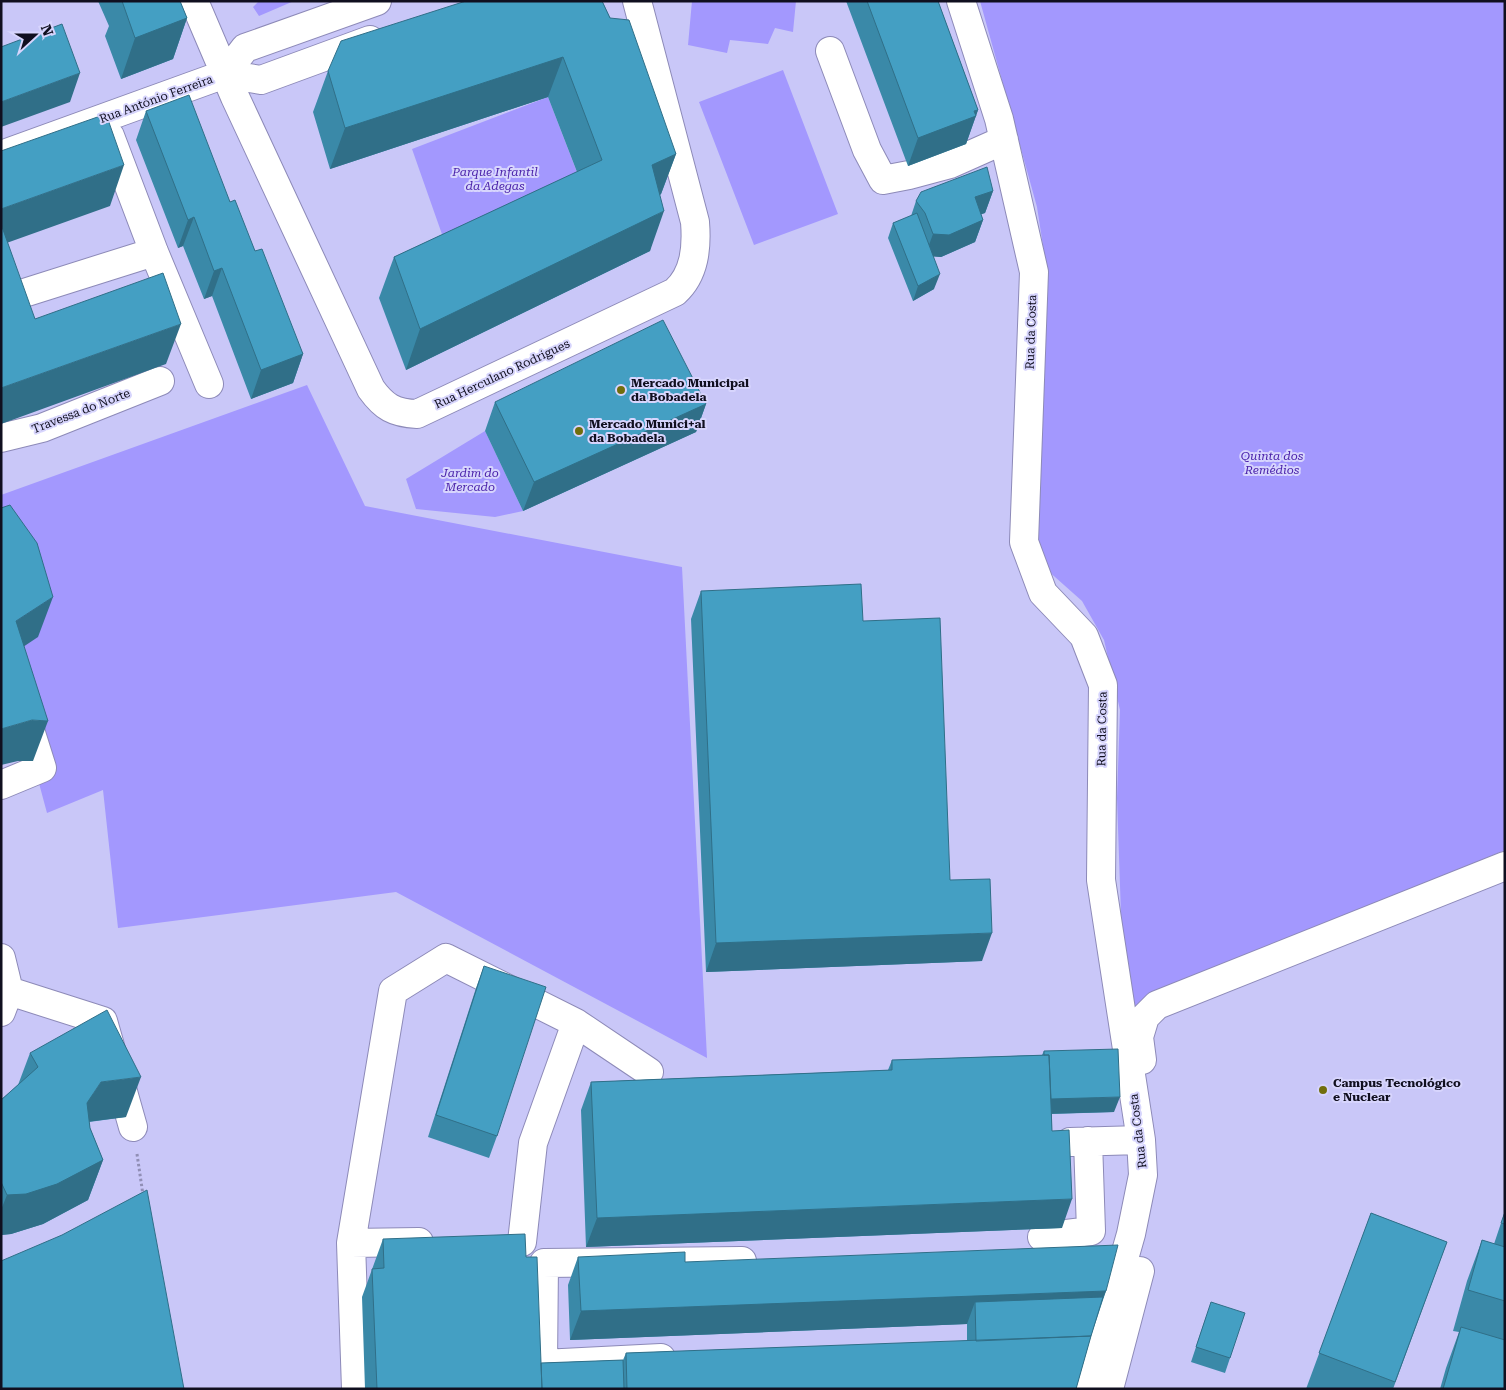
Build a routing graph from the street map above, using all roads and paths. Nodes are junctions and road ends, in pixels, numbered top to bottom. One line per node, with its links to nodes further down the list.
1 (194, 1): 7 (street, Rua Herculano Rodrigues)
2 (637, 1): 7 (street, Rua Herculano Rodrigues)
3 (961, 1): 9 (street, Rua da Costa)
4 (360, 4): 7 (street, Rua António Ferreira)
5 (390, 32): 7 (street, Rua António Ferreira)
6 (830, 52): 9 (street)
7 (225, 74): 8 (street, Rua António Ferreira)
8 (103, 118): 10 (street, Rua António Ferreira); 11 (street)
9 (1004, 140): 24 (street, Rua da Costa)
10 (1, 155)
11 (154, 252): 12 (street); 14 (street)
12 (24, 293)
13 (160, 381): 15 (street, Travessa do Norte)
14 (209, 384)
15 (1, 438)
16 (18, 693): 17 (street)
17 (1, 786)
18 (1505, 866): 38 (street)
19 (1, 958): 20 (street)
20 (5, 1002): 23 (street)
21 (576, 1023): 22 (street); 31 (street); 32 (street)
22 (649, 1072)
23 (134, 1127): 27 (path)
24 (1141, 1140): 25 (street); 37 (street, Rua da Costa)
25 (1088, 1141): 26 (street); 28 (street)
26 (1051, 1143)
27 (144, 1204)
28 (1042, 1237)
29 (446, 1242): 32 (street)
30 (494, 1242): 31 (street)
31 (522, 1242): 34 (street)
32 (350, 1243): 36 (street)
33 (764, 1261): 34 (street)
34 (544, 1263): 35 (street)
35 (681, 1357)
36 (356, 1389)
37 (1087, 1389)
38 (1109, 1389)

